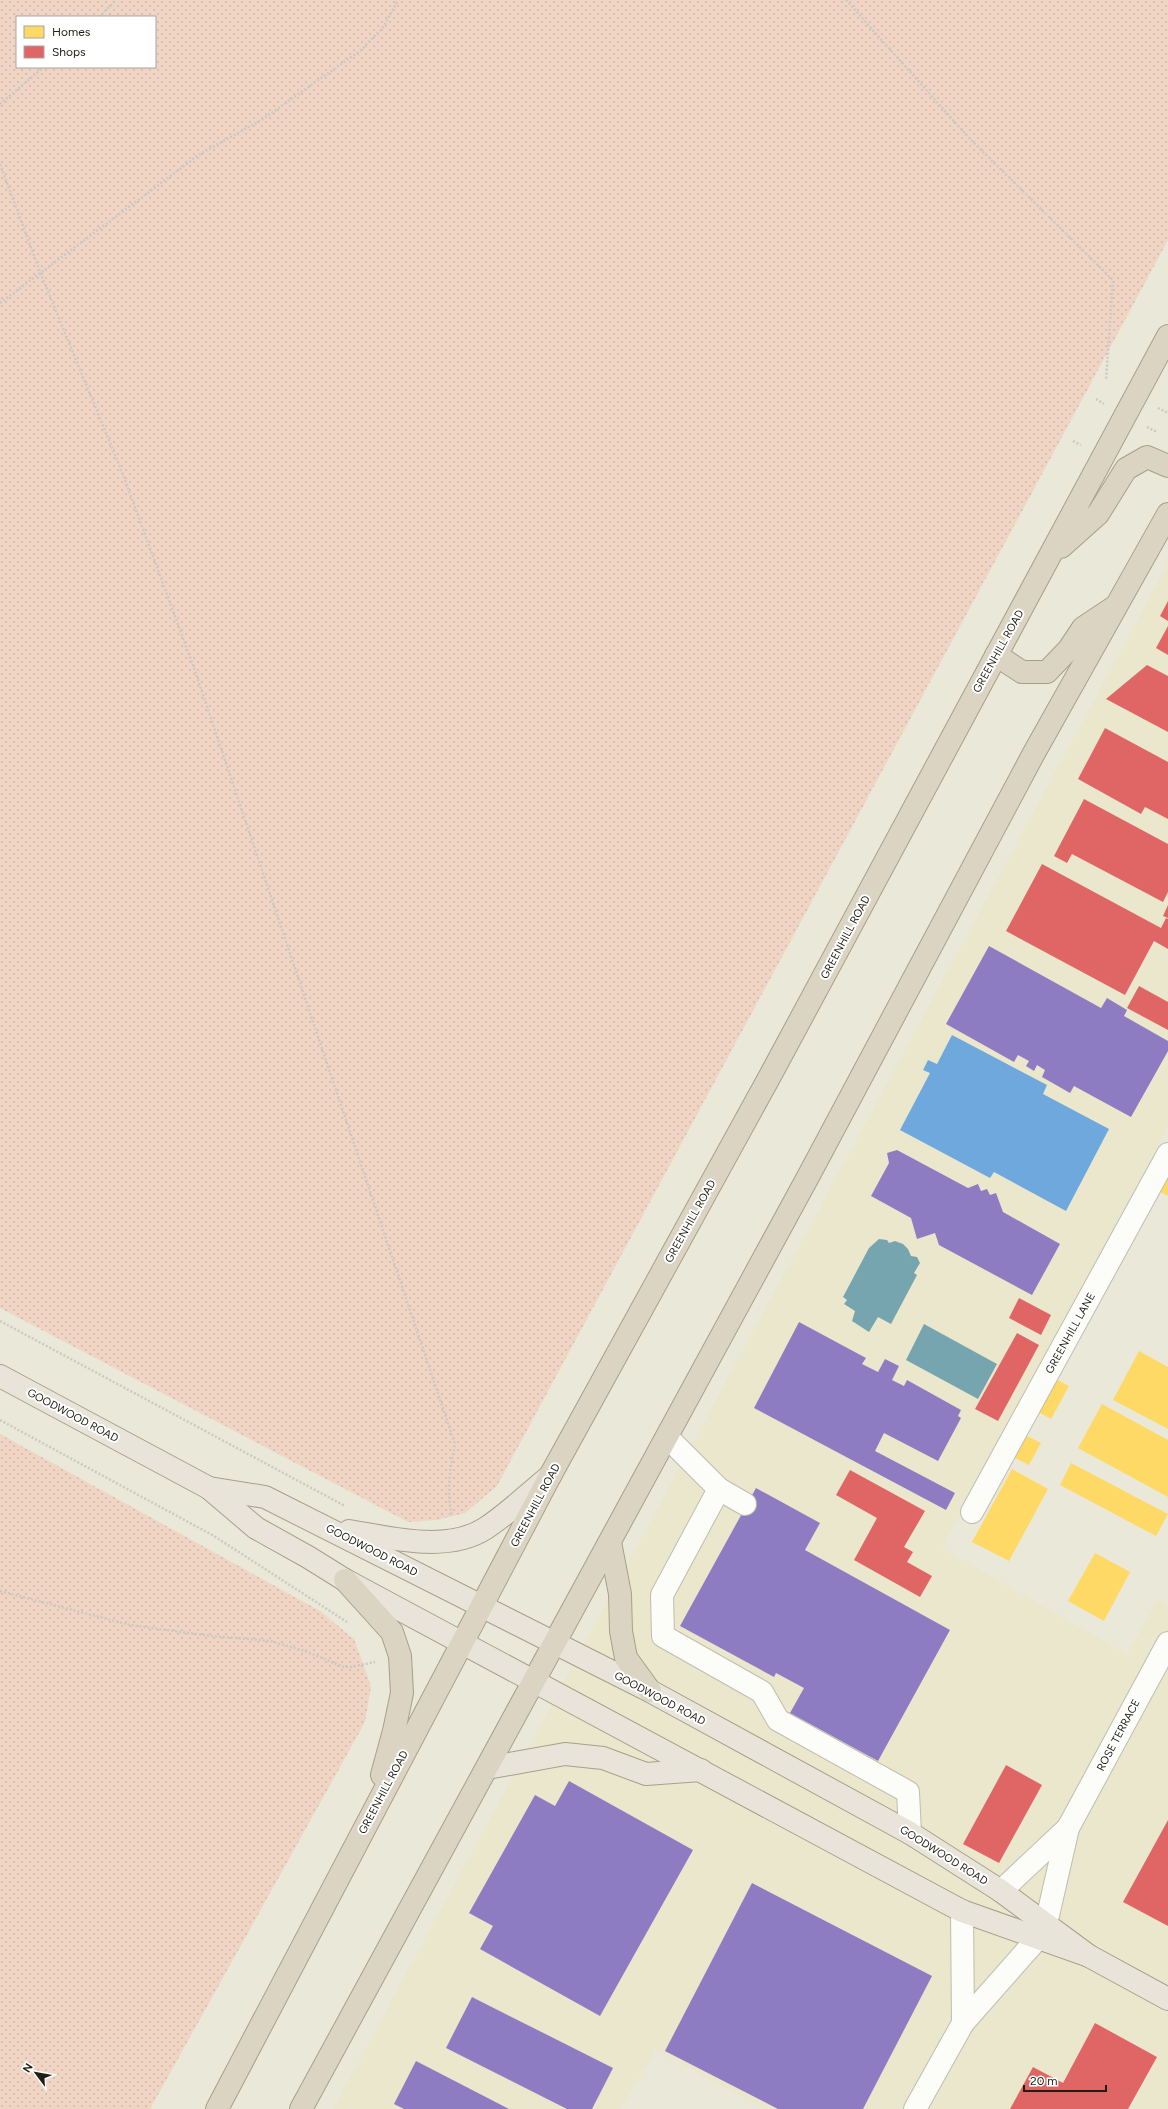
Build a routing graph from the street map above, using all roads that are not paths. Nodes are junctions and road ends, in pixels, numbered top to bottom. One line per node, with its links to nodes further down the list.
1 (1168, 336): 4 (highway, GREENHILL ROAD)
2 (1168, 466): 4 (highway)
3 (1168, 514): 5 (highway)
4 (1048, 558): 6 (highway, GREENHILL ROAD)
5 (1116, 606): 6 (highway); 9 (highway)
6 (996, 655): 10 (highway, GREENHILL ROAD)
7 (1168, 1154): 14 (street, GREENHILL LANE)
8 (0, 1376): 11 (main road, GOODWOOD ROAD)
9 (667, 1437): 12 (street); 16 (highway)
10 (550, 1476): 15 (main road); 18 (highway, GREENHILL ROAD)
11 (209, 1488): 15 (main road, GOODWOOD ROAD); 17 (main road, GOODWOOD ROAD)
12 (718, 1489): 13 (street); 28 (street)
13 (745, 1504)
14 (972, 1512)
15 (326, 1527): 18 (main road, GOODWOOD ROAD)
16 (610, 1542): 20 (highway); 23 (highway)
17 (345, 1580): 19 (main road, GOODWOOD ROAD); 26 (highway)
18 (482, 1606): 19 (highway, GREENHILL ROAD); 20 (main road, GOODWOOD ROAD)
19 (462, 1642): 22 (main road, GOODWOOD ROAD); 26 (highway, GREENHILL ROAD)
20 (555, 1643): 22 (highway); 23 (main road, GOODWOOD ROAD)
21 (1168, 1643): 27 (street, ROSE TERRACE)
22 (534, 1681): 24 (highway); 25 (main road, GOODWOOD ROAD)
23 (650, 1691): 28 (main road, GOODWOOD ROAD)
24 (487, 1768): 25 (main road); 35 (highway)
25 (701, 1770): 30 (main road, GOODWOOD ROAD)
26 (370, 1816): 34 (highway, GREENHILL ROAD)
27 (1068, 1828): 29 (street, ROSE TERRACE); 31 (street, ROSE TERRACE)
28 (910, 1833): 29 (main road, GOODWOOD ROAD)
29 (1001, 1891): 31 (main road, GOODWOOD ROAD)
30 (962, 1911): 31 (main road, GOODWOOD ROAD); 33 (street, ROSE TERRACE)
31 (1042, 1931): 32 (main road, GOODWOOD ROAD); 33 (street, ROSE TERRACE)
32 (1168, 1999)
33 (963, 2023): 36 (street, ROSE TERRACE)
34 (217, 2109)
35 (301, 2109)
36 (915, 2109)

